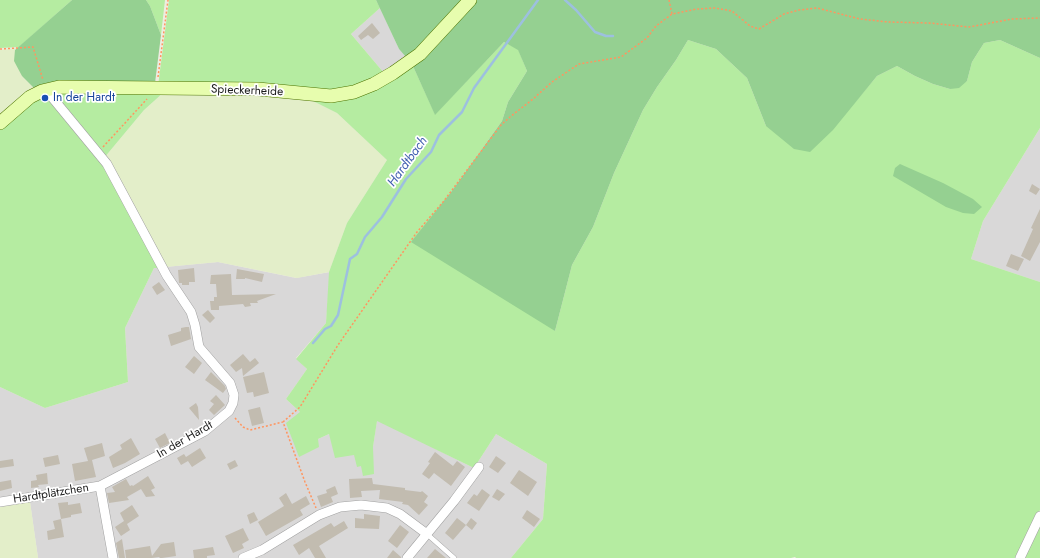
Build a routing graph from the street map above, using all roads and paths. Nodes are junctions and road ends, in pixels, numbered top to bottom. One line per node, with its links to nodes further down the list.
1 (168, 0): 7 (path)
2 (470, 0): 7 (main road, Spieckerheide)
3 (669, 0): 4 (path)
4 (672, 14): 5 (path); 12 (path)
5 (1040, 18)
6 (0, 49): 8 (path)
7 (157, 88): 8 (main road, Spieckerheide); 10 (path)
8 (46, 90): 9 (main road, Spieckerheide); 10 (street)
9 (0, 122)
10 (98, 153): 11 (street)
11 (229, 411): 12 (path); 14 (street, In der Hardt)
12 (283, 422): 16 (path)
13 (478, 466): 18 (street)
14 (100, 486): 15 (street, Hardtplätzchen); 19 (street, Hardtplätzchen)
15 (0, 502)
16 (319, 515): 18 (street); 20 (street)
17 (1040, 516): 23 (street)
18 (427, 534): 21 (street); 22 (lane)
19 (113, 558)
20 (243, 558)
21 (407, 558)
22 (454, 558)
23 (1020, 558)

